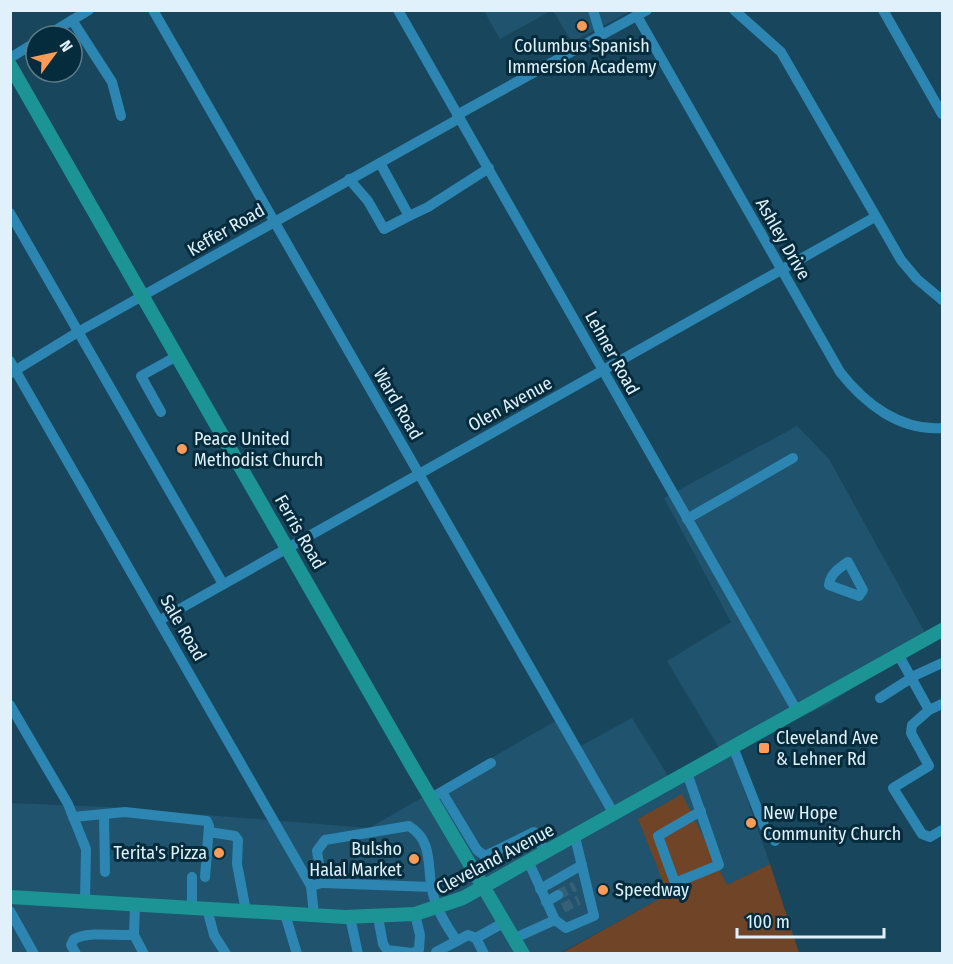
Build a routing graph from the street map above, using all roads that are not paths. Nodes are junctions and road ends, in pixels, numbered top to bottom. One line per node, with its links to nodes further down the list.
1 (89, 10): 8 (street)
2 (153, 10): 22 (street, Ward Road)
3 (398, 10): 15 (street, Lehner Road)
4 (593, 10): 9 (street)
5 (734, 10): 21 (street)
6 (883, 10): 13 (street)
7 (642, 13): 9 (street, Keffer Road); 23 (street, Ashley Drive)
8 (74, 16): 14 (street)
9 (601, 36): 15 (street, Keffer Road)
10 (24, 49): 11 (street)
11 (10, 58)
12 (10, 65): 24 (main road, Ferris Road)
13 (942, 114)
14 (121, 116)
15 (459, 117): 16 (street, Keffer Road); 17 (street, Lehner Road)
16 (380, 163): 18 (street, Keffer Road); 20 (street)
17 (489, 168): 20 (street); 29 (street, Lehner Road)
18 (349, 179): 20 (street); 22 (street, Keffer Road)
19 (10, 213): 26 (street)
20 (409, 216)
21 (875, 217): 23 (street, Olen Avenue); 25 (street)
22 (274, 222): 24 (street, Keffer Road); 33 (street, Ward Road)
23 (782, 269): 29 (street, Olen Avenue); 31 (street, Ashley Drive)
24 (143, 297): 26 (street, Keffer Road); 27 (main road, Ferris Road)
25 (942, 300)
26 (78, 332): 28 (street, Keffer Road); 36 (street)
27 (177, 356): 30 (street); 35 (main road, Ferris Road)
28 (12, 368): 37 (street, Sale Road)
29 (603, 371): 33 (street, Olen Avenue); 34 (street, Lehner Road)
30 (161, 412)
31 (942, 428)
32 (793, 458): 34 (street)
33 (419, 474): 35 (street, Olen Avenue); 53 (street, Ward Road)
34 (687, 519): 46 (street, Lehner Road)
35 (289, 548): 36 (street, Olen Avenue); 50 (main road, Ferris Road)
36 (224, 584): 37 (street, Olen Avenue)
37 (160, 620): 66 (street, Sale Road)
38 (942, 630): 39 (main road, Cleveland Avenue)
39 (898, 654): 41 (street); 46 (main road, Cleveland Avenue)
40 (942, 663): 41 (street)
41 (911, 678): 42 (street); 45 (street)
42 (880, 698)
43 (942, 704): 45 (street)
44 (10, 705): 54 (street)
45 (929, 710): 55 (street)
46 (797, 711): 47 (main road, Cleveland Avenue)
47 (733, 747): 49 (main road, Cleveland Avenue); 58 (street)
48 (490, 763): 50 (street)
49 (687, 772): 51 (street); 53 (main road, Cleveland Avenue)
50 (436, 795): 59 (street); 69 (main road, Ferris Road)
51 (701, 811): 51 (street)
52 (104, 814): 54 (street); 56 (street); 62 (street)
53 (614, 814): 57 (main road, Cleveland Avenue)
54 (73, 817): 73 (street)
55 (942, 830)
56 (209, 832): 64 (street); 81 (street)
57 (575, 837): 59 (main road, Cleveland Avenue); 61 (street)
58 (775, 841)
59 (546, 853): 60 (main road, Cleveland Avenue)
60 (529, 863): 69 (main road, Cleveland Avenue); 70 (street)
61 (582, 865): 65 (street); 70 (street)
62 (105, 872)
63 (192, 876): 76 (street)
64 (205, 877)
65 (585, 880): 67 (street); 87 (street)
66 (317, 885): 68 (street); 68 (street); 84 (street, Sale Road)
67 (575, 886)
68 (432, 887): 79 (street)
69 (485, 887): 79 (main road, Cleveland Avenue); 88 (main road, Ferris Road)
70 (540, 889): 74 (street)
71 (558, 895): 74 (street)
72 (10, 897): 73 (main road, Cleveland Avenue)
73 (85, 902): 75 (main road, Cleveland Avenue)
74 (546, 902): 87 (street)
75 (135, 905): 76 (main road, Cleveland Avenue); 89 (street)
76 (192, 908): 78 (main road, Cleveland Avenue)
77 (563, 908): 87 (street)
78 (207, 909): 81 (main road, Cleveland Avenue); 97 (street)
79 (438, 909): 83 (main road, Cleveland Avenue); 92 (street)
80 (10, 911): 94 (street)
81 (246, 911): 82 (main road, Cleveland Avenue)
82 (285, 914): 84 (main road, Cleveland Avenue); 98 (street)
83 (416, 914): 86 (main road, Cleveland Avenue); 86 (street)
84 (314, 915): 85 (main road, Cleveland Avenue)
85 (350, 917): 86 (main road, Cleveland Avenue); 99 (street)
86 (378, 917)
87 (553, 917): 91 (street)
88 (505, 922): 90 (street); 91 (main road, Ferris Road)
89 (134, 935): 95 (street); 96 (street)
90 (476, 938): 92 (street); 100 (street)
91 (515, 938): 101 (main road, Ferris Road)
92 (457, 941): 93 (street)
93 (436, 952)
94 (34, 954)
95 (76, 954)
96 (144, 954)
97 (226, 954)
98 (297, 954)
99 (358, 954)
100 (484, 954)
101 (523, 954)

